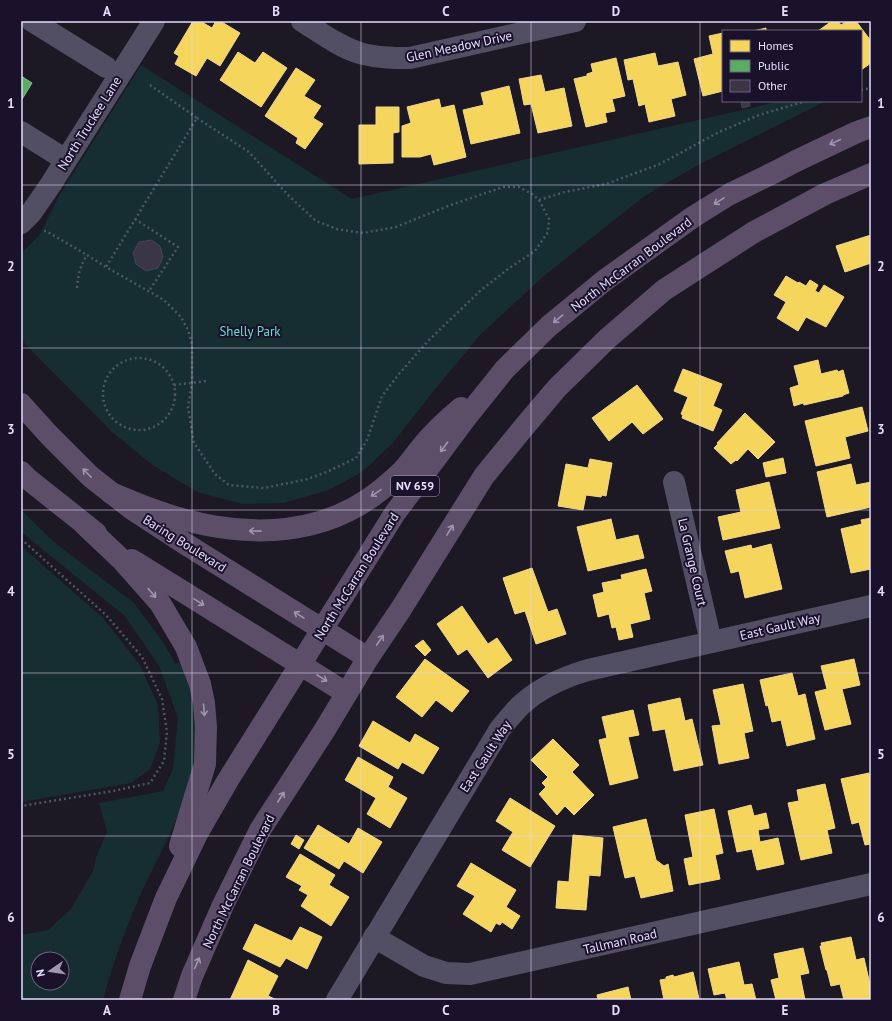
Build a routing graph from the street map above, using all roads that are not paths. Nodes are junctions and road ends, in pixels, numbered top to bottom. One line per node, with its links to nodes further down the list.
1 (32, 21): 5 (street)
2 (154, 21): 8 (street, North Truckee Lane)
3 (302, 21): 4 (street, Glen Meadow Drive)
4 (575, 21)
5 (106, 67)
6 (871, 127): 11 (main road, North McCarran Boulevard / NV 659, one-way to 11)
7 (21, 132): 8 (street)
8 (66, 160): 10 (street, North Truckee Lane)
9 (871, 174): 20 (main road, North McCarran Boulevard, one-way to 9)
10 (31, 227)
11 (505, 369): 15 (main road, one-way to 15); 18 (main road, North McCarran Boulevard / NV 659, one-way to 18)
12 (21, 404): 15 (main road, Baring Boulevard, one-way to 12)
13 (21, 472): 16 (main road)
14 (674, 482): 19 (street, La Grange Court)
15 (111, 493): 18 (main road, Baring Boulevard, one-way to 15)
16 (85, 525): 21 (main road, one-way to 21); 24 (main road, one-way to 24)
17 (871, 606): 19 (street, East Gault Way)
18 (323, 629): 20 (main road, Baring Boulevard); 21 (main road, North McCarran Boulevard / NV 659)
19 (711, 642): 25 (street, East Gault Way)
20 (368, 658): 22 (main road, North McCarran Boulevard)
21 (301, 665): 22 (main road, one-way to 22); 24 (main road, North McCarran Boulevard / NV 659)
22 (346, 693): 27 (main road, North McCarran Boulevard, one-way to 22)
23 (871, 884): 25 (street, Tallman Road)
24 (166, 898): 26 (main road, North McCarran Boulevard / NV 659)
25 (374, 937): 28 (street, East Gault Way)
26 (130, 1000)
27 (184, 1000)
28 (337, 1000)

